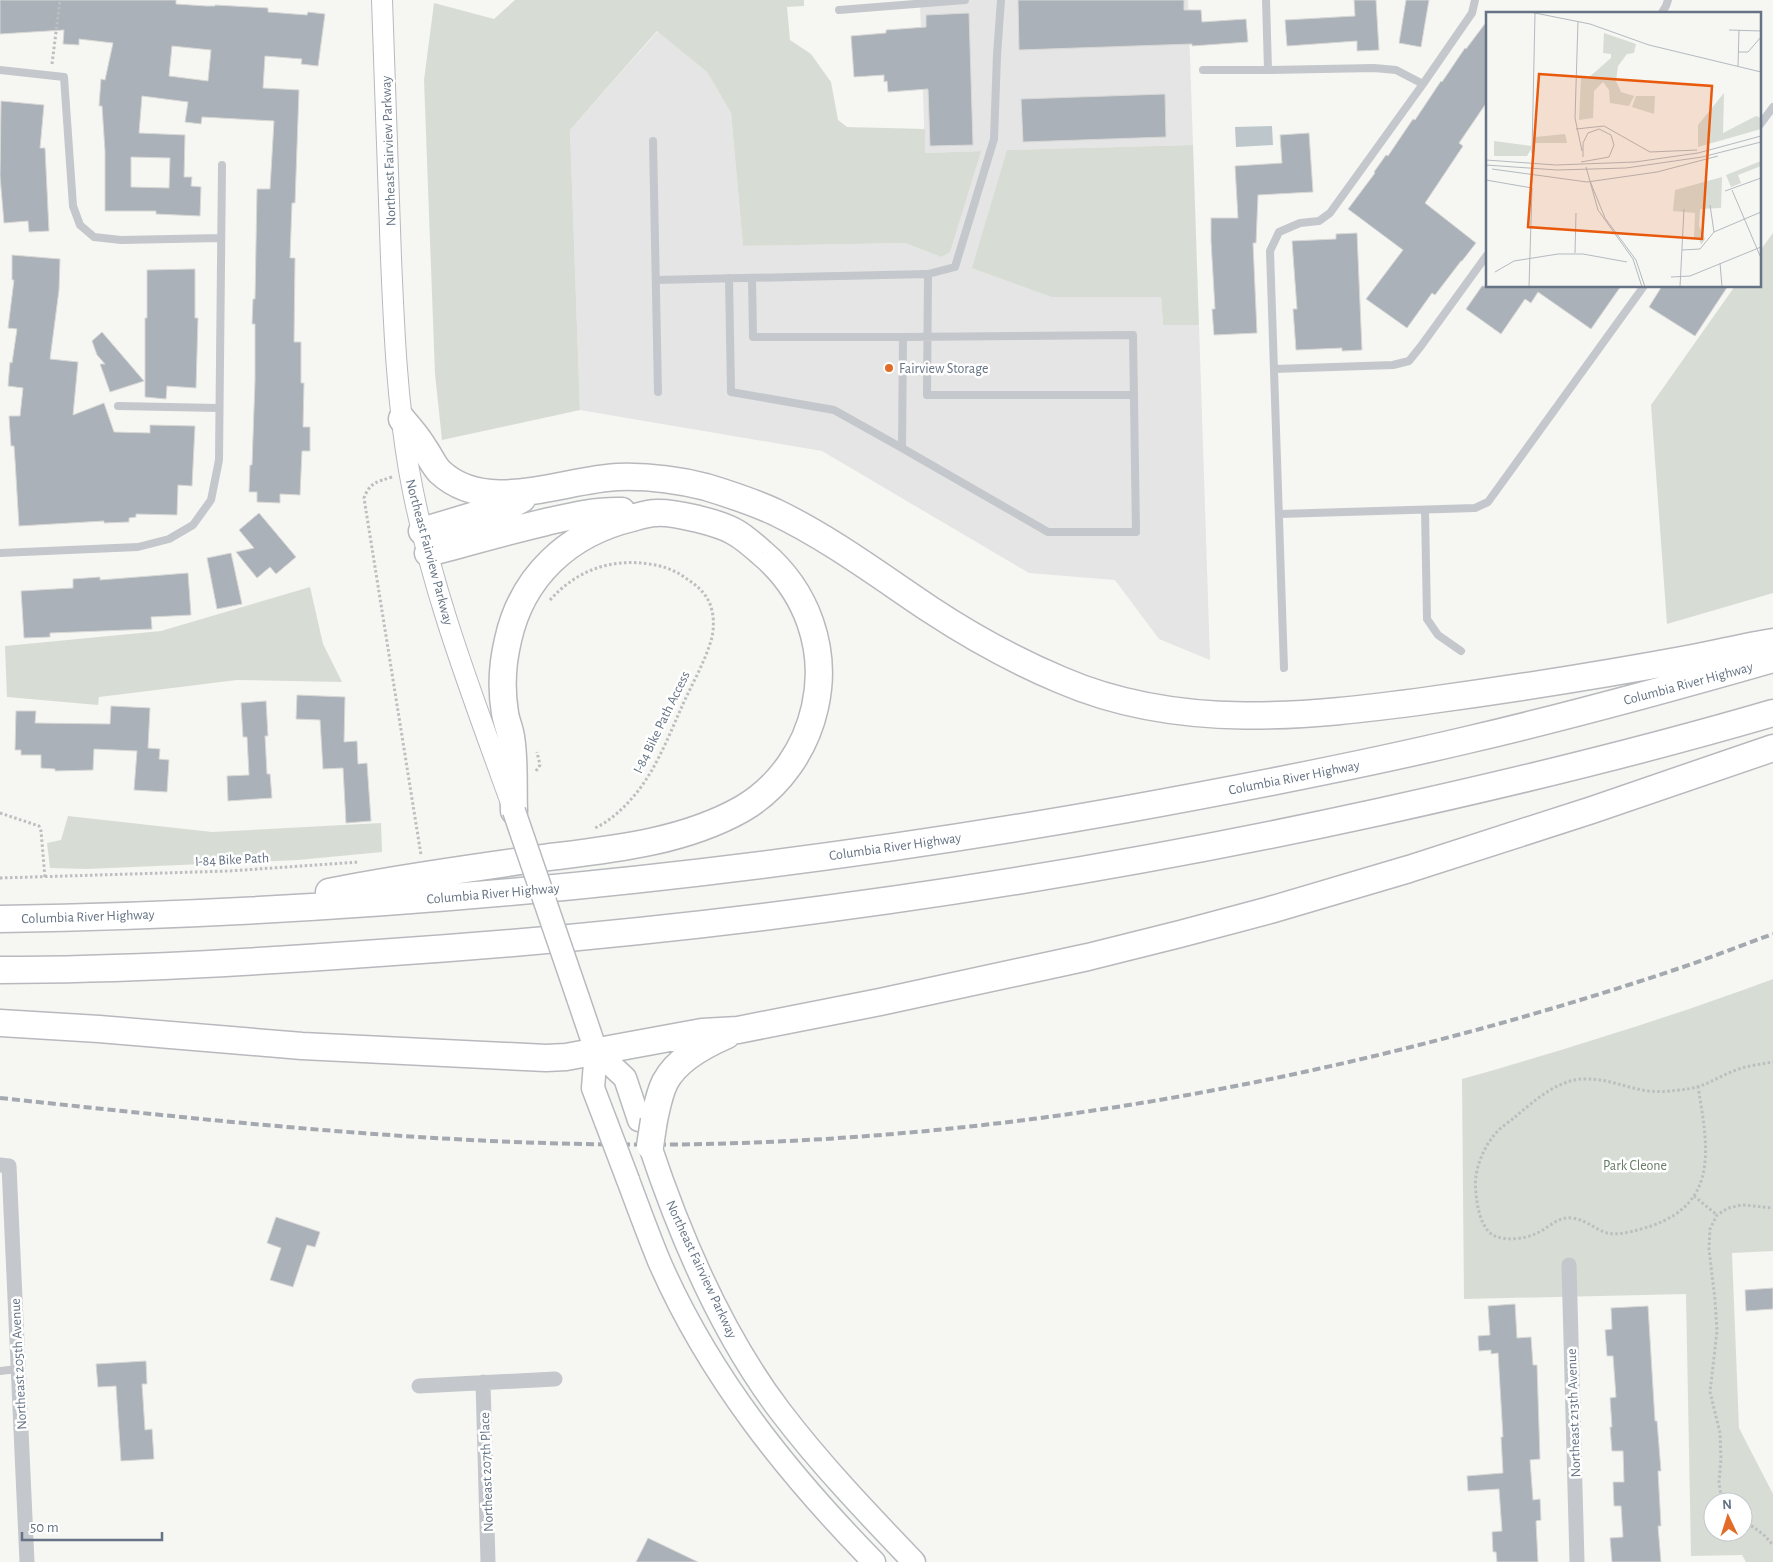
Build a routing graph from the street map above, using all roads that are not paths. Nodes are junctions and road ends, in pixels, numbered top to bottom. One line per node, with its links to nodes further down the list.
1 (382, 0): 31 (main road, Northeast Fairview Parkway)
2 (965, 0): 7 (lane)
3 (1000, 0): 19 (lane)
4 (1266, 0): 11 (lane)
5 (1475, 0): 12 (lane)
6 (1668, 0): 8 (lane)
7 (839, 10)
8 (1662, 12)
9 (0, 70): 17 (lane)
10 (1203, 70): 11 (lane)
11 (1268, 70): 12 (lane)
12 (1423, 84): 26 (lane)
13 (1773, 107): 14 (lane)
14 (1760, 125)
15 (653, 142): 22 (lane)
16 (222, 165): 17 (lane)
17 (221, 238): 30 (lane)
18 (1486, 256): 26 (lane)
19 (928, 274): 21 (lane); 24 (lane)
20 (729, 278): 21 (lane); 22 (lane); 32 (lane)
21 (752, 278): 25 (lane)
22 (656, 280): 27 (lane)
23 (1643, 288): 34 (lane)
24 (927, 336): 25 (lane); 28 (lane); 28 (lane)
25 (903, 337): 32 (lane)
26 (1274, 369): 36 (lane)
27 (658, 392)
28 (1134, 395): 32 (lane)
29 (118, 406): 30 (lane)
30 (219, 408): 38 (lane)
31 (402, 418): 33 (highway); 37 (main road, Northeast Fairview Parkway)
32 (902, 448)
33 (536, 492): 37 (highway); 39 (highway)
34 (1425, 510): 36 (lane); 40 (lane)
35 (655, 513): 37 (highway); 45 (highway); 46 (highway)
36 (1280, 514): 42 (lane)
37 (425, 542): 45 (main road, Northeast Fairview Parkway)
38 (0, 553)
39 (1773, 642)
40 (1460, 651)
41 (1773, 659): 46 (highway, Columbia River Highway)
42 (1284, 668)
43 (1773, 713): 48 (highway)
44 (1773, 748): 50 (highway)
45 (514, 811): 51 (main road, Northeast Fairview Parkway, bridge)
46 (239, 910): 47 (highway, Columbia River Highway)
47 (0, 919)
48 (0, 970)
49 (0, 1023): 51 (highway)
50 (738, 1030): 51 (highway); 52 (highway)
51 (596, 1051): 52 (main road, Northeast Fairview Parkway); 63 (main road, Northeast Fairview Parkway, bridge)
52 (647, 1120): 53 (highway, bridge)
53 (650, 1146): 64 (main road, Northeast Fairview Parkway)
54 (4, 1165): 56 (street, Northeast 205th Avenue)
55 (1569, 1265): 65 (street, Northeast 213th Avenue)
56 (18, 1369): 57 (lane); 61 (street, Northeast 205th Avenue)
57 (0, 1372)
58 (555, 1379): 59 (street)
59 (483, 1382): 60 (street); 62 (street, Northeast 207th Place)
60 (419, 1386)
61 (27, 1562)
62 (488, 1562)
63 (874, 1562)
64 (914, 1562)
65 (1577, 1562)

